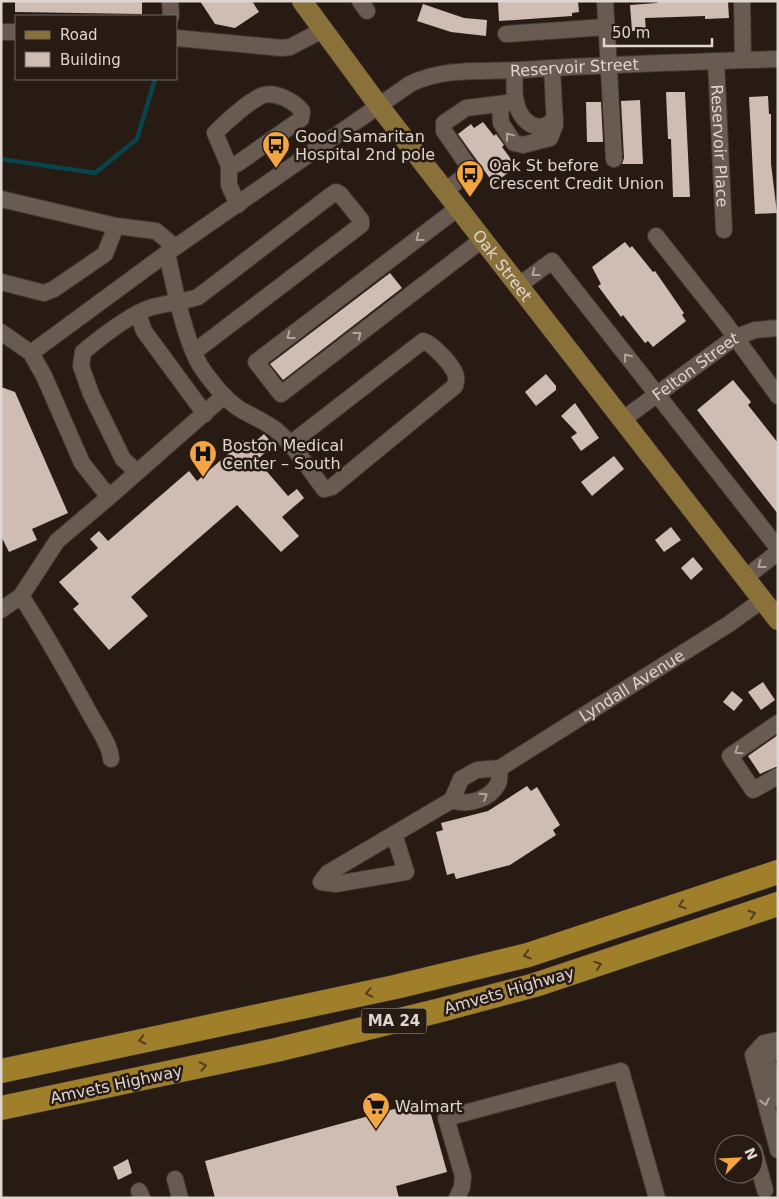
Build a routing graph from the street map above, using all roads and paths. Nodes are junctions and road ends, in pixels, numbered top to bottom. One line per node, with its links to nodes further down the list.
1 (170, 1): 5 (street)
2 (302, 1): 7 (main road, Oak Street)
3 (605, 1): 6 (street)
4 (742, 1): 13 (street)
5 (171, 15)
6 (606, 27): 10 (street); 15 (street)
7 (323, 30): 11 (street); 19 (main road, Oak Street)
8 (1, 32): 9 (street)
9 (15, 32)
10 (506, 34)
11 (178, 38)
12 (778, 59): 13 (street, Reservoir Street)
13 (744, 60): 14 (street, Reservoir Street)
14 (716, 61): 15 (street, Reservoir Street); 28 (street, Reservoir Place)
15 (609, 65): 16 (street, Reservoir Street); 21 (street)
16 (552, 68): 17 (street, Reservoir Street); 20 (street)
17 (515, 70): 18 (street); 19 (street, Reservoir Street)
18 (508, 104): 20 (street); 20 (street, one-way to 18); 23 (street)
19 (379, 106): 23 (main road, Oak Street); 25 (street, Reservoir Street)
20 (556, 118)
21 (614, 159)
22 (229, 166): 22 (street); 25 (street)
23 (445, 191): 26 (main road, Oak Street)
24 (1, 198): 27 (street)
25 (238, 205): 31 (street, Reservoir Street)
26 (458, 208): 30 (main road, Oak Street); 30 (street, one-way to 30)
27 (116, 226): 31 (street); 32 (street)
28 (724, 230)
29 (656, 236): 38 (street)
30 (483, 239): 33 (main road, Oak Street)
31 (171, 250): 34 (street); 40 (street, Reservoir Street)
32 (1, 282)
33 (518, 286): 41 (street, one-way to 33); 45 (main road, Oak Street)
34 (180, 303): 35 (street); 39 (street); 39 (street)
35 (138, 314): 44 (street); 47 (street)
36 (778, 328): 38 (street, Felton Street)
37 (1, 332): 40 (street)
38 (734, 338): 41 (street, Felton Street); 43 (street)
39 (194, 352): 42 (street)
40 (31, 353): 48 (street)
41 (658, 395): 45 (street, Felton Street); 49 (street)
42 (224, 396): 44 (street); 46 (street)
43 (778, 396)
44 (205, 414): 47 (street)
45 (622, 420): 51 (main road, Oak Street)
46 (290, 444): 46 (street)
47 (137, 472): 48 (street)
48 (109, 498): 52 (street)
49 (778, 548)
50 (778, 552): 51 (street, one-way to 51)
51 (745, 578): 53 (main road, Oak Street)
52 (21, 596): 54 (street); 57 (street)
53 (762, 600): 55 (main road, Oak Street); 58 (street, Lyndall Avenue)
54 (1, 610)
55 (778, 620)
56 (778, 723): 59 (street, one-way to 59)
57 (111, 759)
58 (500, 768): 60 (street, Lyndall Avenue); 60 (street, one-way to 58)
59 (778, 776)
60 (452, 800): 61 (street)
61 (394, 834): 61 (street)
62 (778, 872): 67 (highway, Amvets Highway / MA 24, one-way to 67)
63 (778, 904): 69 (highway, Amvets Highway / MA 24, one-way to 63)
64 (778, 1040): 73 (street, one-way to 73)
65 (778, 1051): 70 (street)
66 (1, 1062): 67 (highway)
67 (36, 1062): 68 (highway, Amvets Highway / MA 24)
68 (1, 1071)
69 (96, 1089): 71 (highway, Amvets Highway / MA 24); 72 (highway)
70 (778, 1099)
71 (1, 1108)
72 (1, 1124)
73 (778, 1150)
74 (174, 1179): 77 (street)
75 (763, 1184): 76 (street)
76 (765, 1190)
77 (180, 1198)
78 (457, 1198): 79 (street)
79 (657, 1198)

